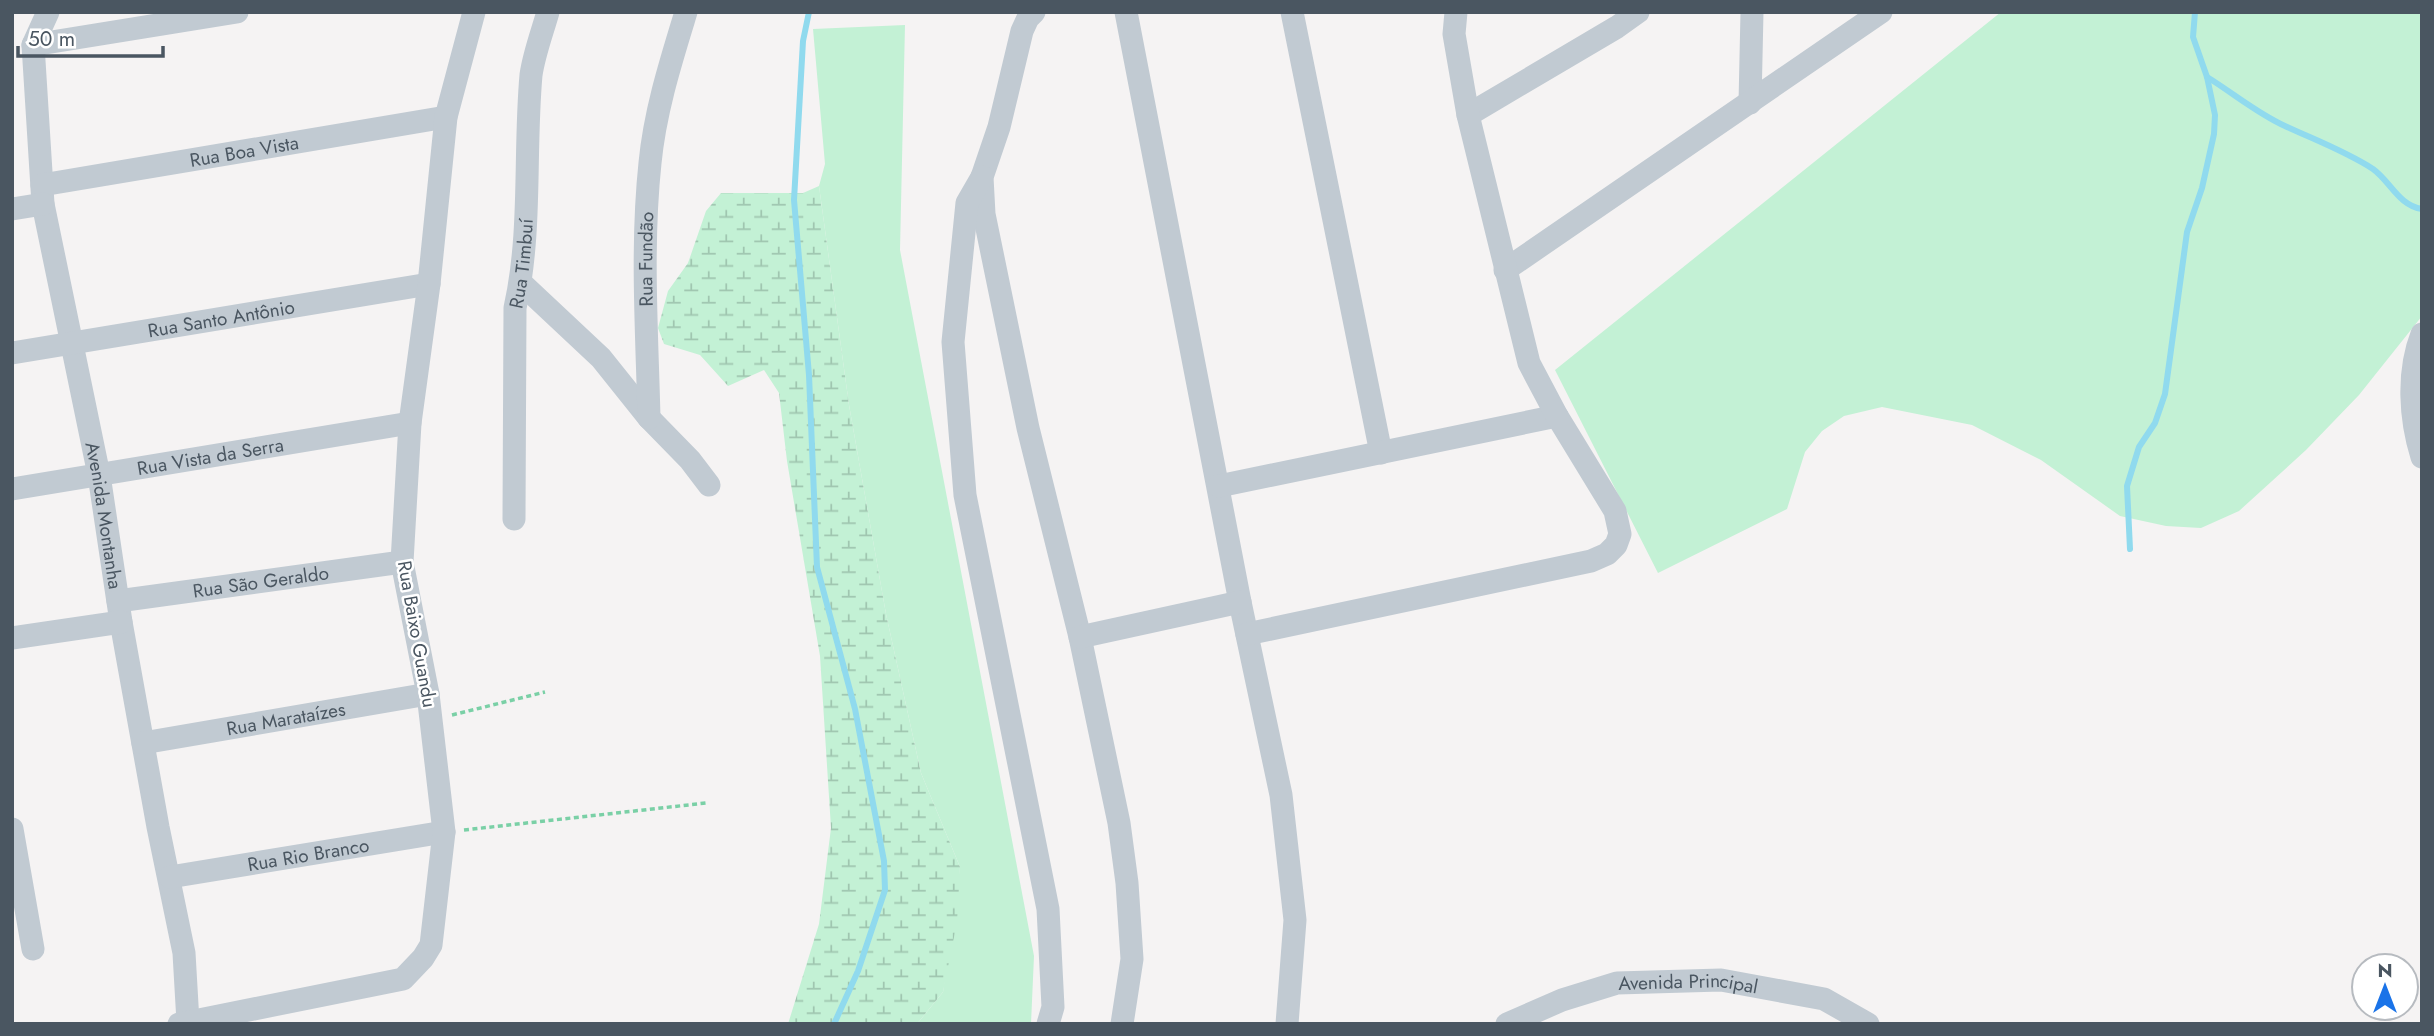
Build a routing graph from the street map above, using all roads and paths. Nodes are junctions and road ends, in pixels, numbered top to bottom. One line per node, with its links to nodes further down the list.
1 (48, 12): 14 (street, Avenida Montanha)
2 (237, 12): 14 (street)
3 (474, 12): 17 (street, Rua Baixo Guandu)
4 (548, 12): 22 (street, Rua Timbuí)
5 (686, 12): 28 (street, Rua Fundão)
6 (1034, 12): 18 (street)
7 (1126, 12): 34 (street)
8 (1292, 12): 30 (street)
9 (1456, 12): 16 (street)
10 (1638, 12): 13 (street)
11 (1752, 12): 15 (street)
12 (1881, 12): 15 (street)
13 (1617, 20): 16 (street)
14 (33, 45): 19 (street, Avenida Montanha)
15 (1750, 103): 21 (street)
16 (1468, 115): 21 (street)
17 (446, 117): 19 (street, Rua Boa Vista); 23 (street, Rua Baixo Guandu)
18 (982, 177): 41 (street); 54 (street)
19 (42, 194): 20 (street, Rua Boa Vista); 25 (street, Avenida Montanha)
20 (12, 209)
21 (1505, 270): 27 (street)
22 (521, 283): 28 (street); 36 (street, Rua Timbuí)
23 (429, 284): 25 (street, Rua Santo Antônio); 29 (street, Rua Baixo Guandu)
24 (2422, 334): 31 (street)
25 (73, 343): 26 (street, Rua Santo Antônio); 32 (street, Avenida Montanha)
26 (12, 353)
27 (1557, 416): 30 (street); 40 (street)
28 (649, 418): 33 (street)
29 (410, 423): 32 (street, Rua Vista da Serra); 37 (street, Rua Baixo Guandu)
30 (1381, 453): 34 (street)
31 (2422, 457)
32 (99, 475): 35 (street, Rua Vista da Serra); 39 (street, Avenida Montanha)
33 (709, 485)
34 (1219, 486): 38 (street)
35 (12, 489)
36 (514, 519)
37 (401, 562): 39 (street, Rua São Geraldo); 44 (street, Rua Baixo Guandu)
38 (1240, 602): 40 (street); 41 (street)
39 (120, 611): 42 (street, Rua São Geraldo); 46 (street, Avenida Montanha)
40 (1247, 634): 52 (street)
41 (1080, 637): 55 (street)
42 (12, 638)
43 (545, 692): 45 (path)
44 (428, 694): 45 (street, Rua Baixo Guandu); 46 (street, Rua Marataízes)
45 (432, 720): 49 (street, Rua Baixo Guandu)
46 (143, 743): 50 (street, Avenida Montanha)
47 (705, 803): 49 (path)
48 (12, 829): 51 (street)
49 (444, 832): 50 (street, Rua Rio Branco); 53 (street, Rua Baixo Guandu)
50 (170, 877): 53 (street, Avenida Montanha)
51 (33, 949)
52 (1290, 1001): 56 (street); 57 (street)
53 (184, 1023)
54 (1048, 1024)
55 (1122, 1024)
56 (1287, 1024)
57 (1298, 1024)
58 (1507, 1024): 59 (street, Avenida Principal)
59 (1868, 1024)

